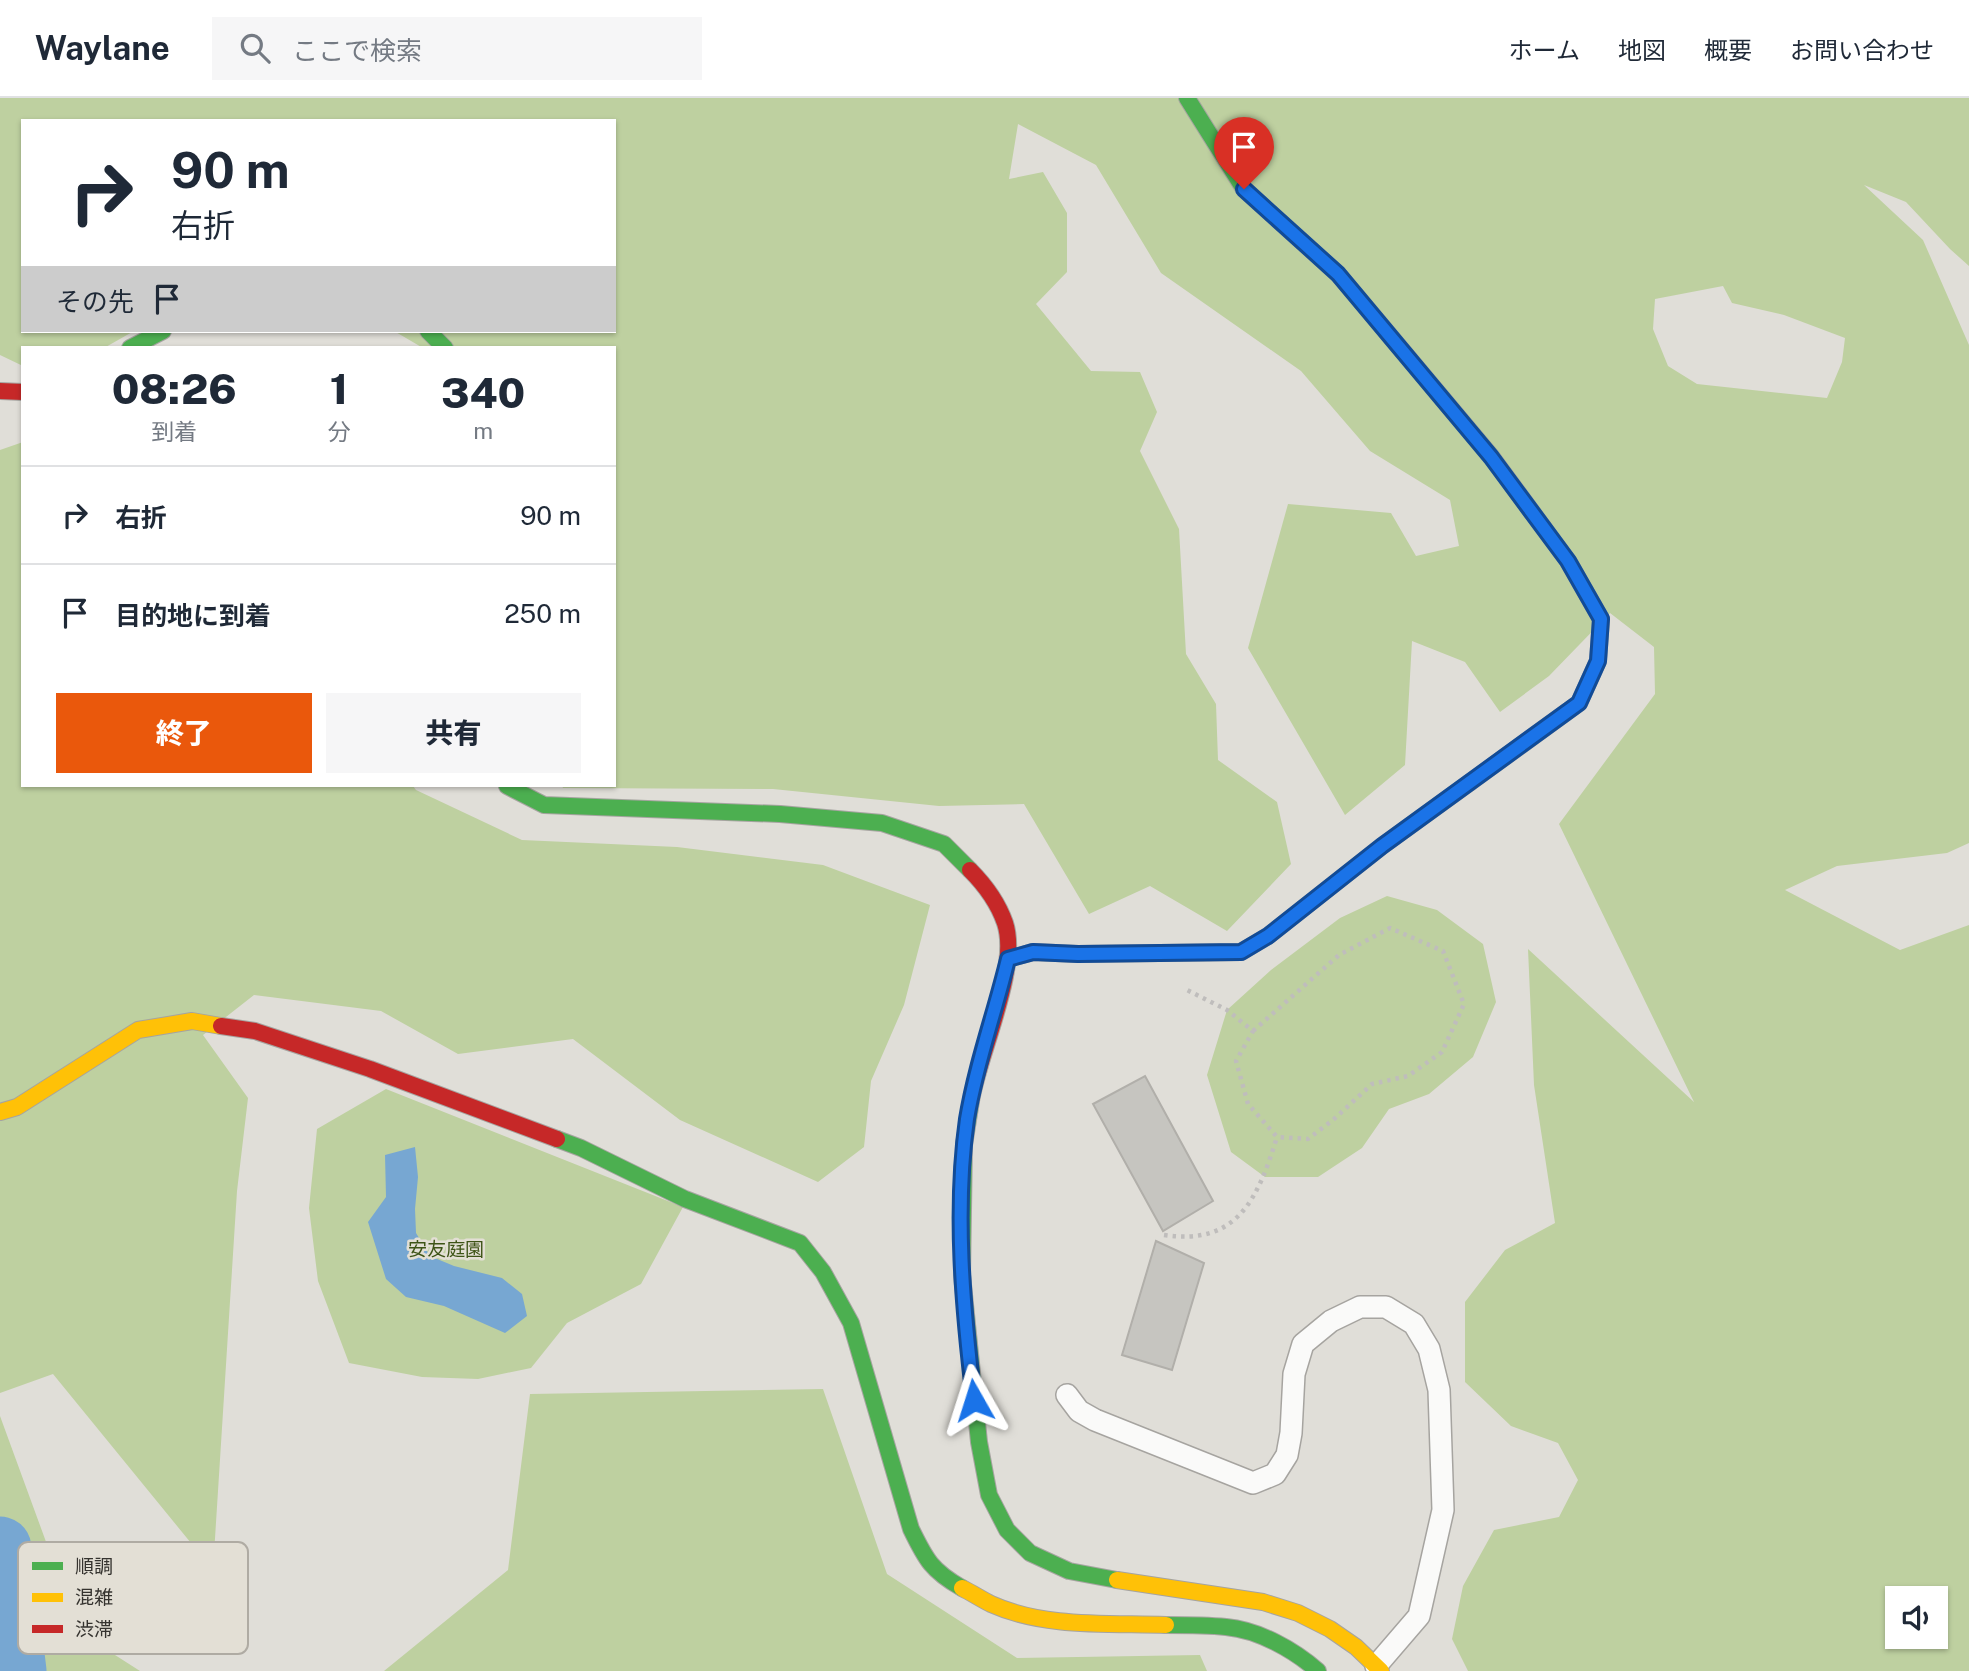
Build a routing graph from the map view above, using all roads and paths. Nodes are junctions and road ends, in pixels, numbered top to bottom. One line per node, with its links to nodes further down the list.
1 (1187, 98): 9 (street)
2 (159, 333): 4 (street)
3 (430, 333): 5 (street)
4 (134, 346)
5 (443, 346)
6 (0, 391): 7 (street)
7 (21, 392)
8 (509, 787): 9 (street)
9 (1008, 959): 16 (street)
10 (1227, 1010): 11 (path)
11 (1252, 1031): 13 (path); 13 (path)
12 (0, 1112): 17 (street)
13 (1277, 1137): 14 (path)
14 (1164, 1235)
15 (1067, 1395): 16 (lane)
16 (1379, 1668)
17 (1318, 1671)

